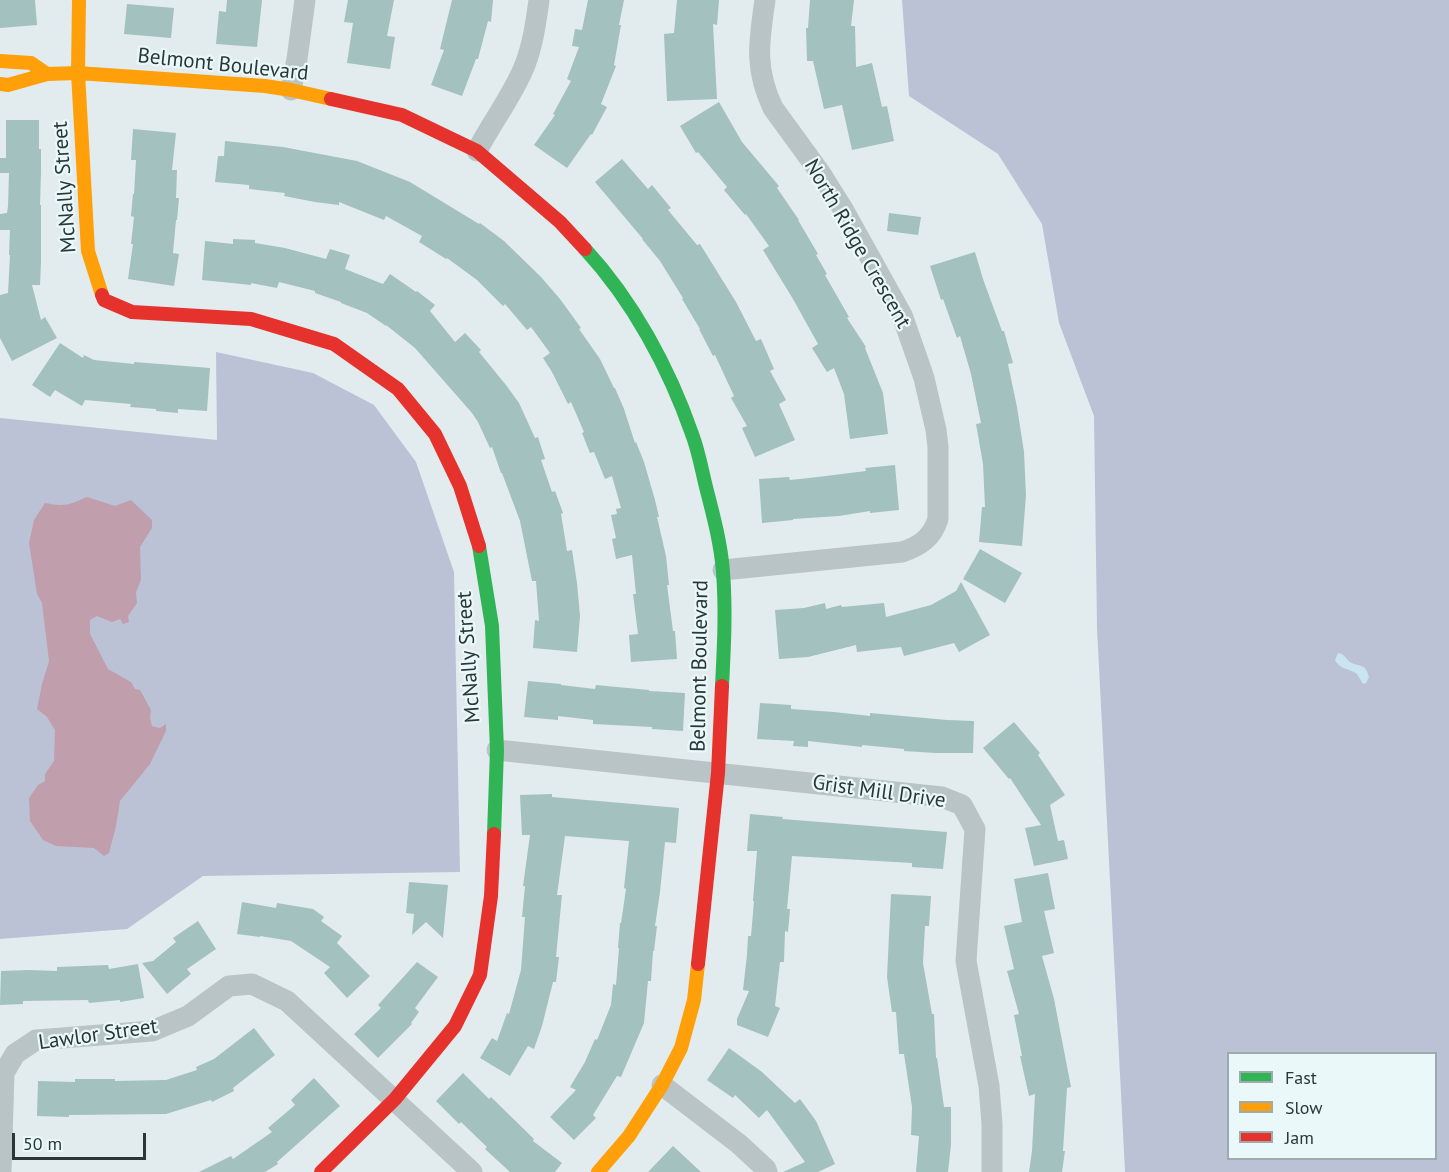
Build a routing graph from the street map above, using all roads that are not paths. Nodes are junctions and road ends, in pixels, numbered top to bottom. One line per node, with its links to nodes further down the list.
1 (79, 0): 6 (street, McNally Street)
2 (305, 0): 9 (street)
3 (538, 0): 10 (street)
4 (765, 0): 11 (street, North Ridge Crescent)
5 (0, 61): 7 (street, Belmont Boulevard)
6 (78, 73): 7 (street, Belmont Boulevard); 9 (street, Belmont Boulevard); 12 (street, McNally Street)
7 (47, 74): 8 (street, Belmont Boulevard)
8 (0, 84)
9 (291, 90): 10 (street, Belmont Boulevard)
10 (477, 151): 11 (street, Belmont Boulevard)
11 (723, 570): 13 (street, Belmont Boulevard)
12 (496, 750): 13 (street, Grist Mill Drive); 15 (street, McNally Street)
13 (718, 773): 14 (street, Belmont Boulevard); 21 (street, Grist Mill Drive)
14 (662, 1084): 19 (street, Belmont Boulevard); 20 (street)
15 (395, 1100): 16 (street, Lawlor Street); 17 (street); 18 (street, Lawlor Street)
16 (0, 1172)
17 (321, 1172)
18 (472, 1172)
19 (598, 1172)
20 (767, 1172)
21 (992, 1172)

